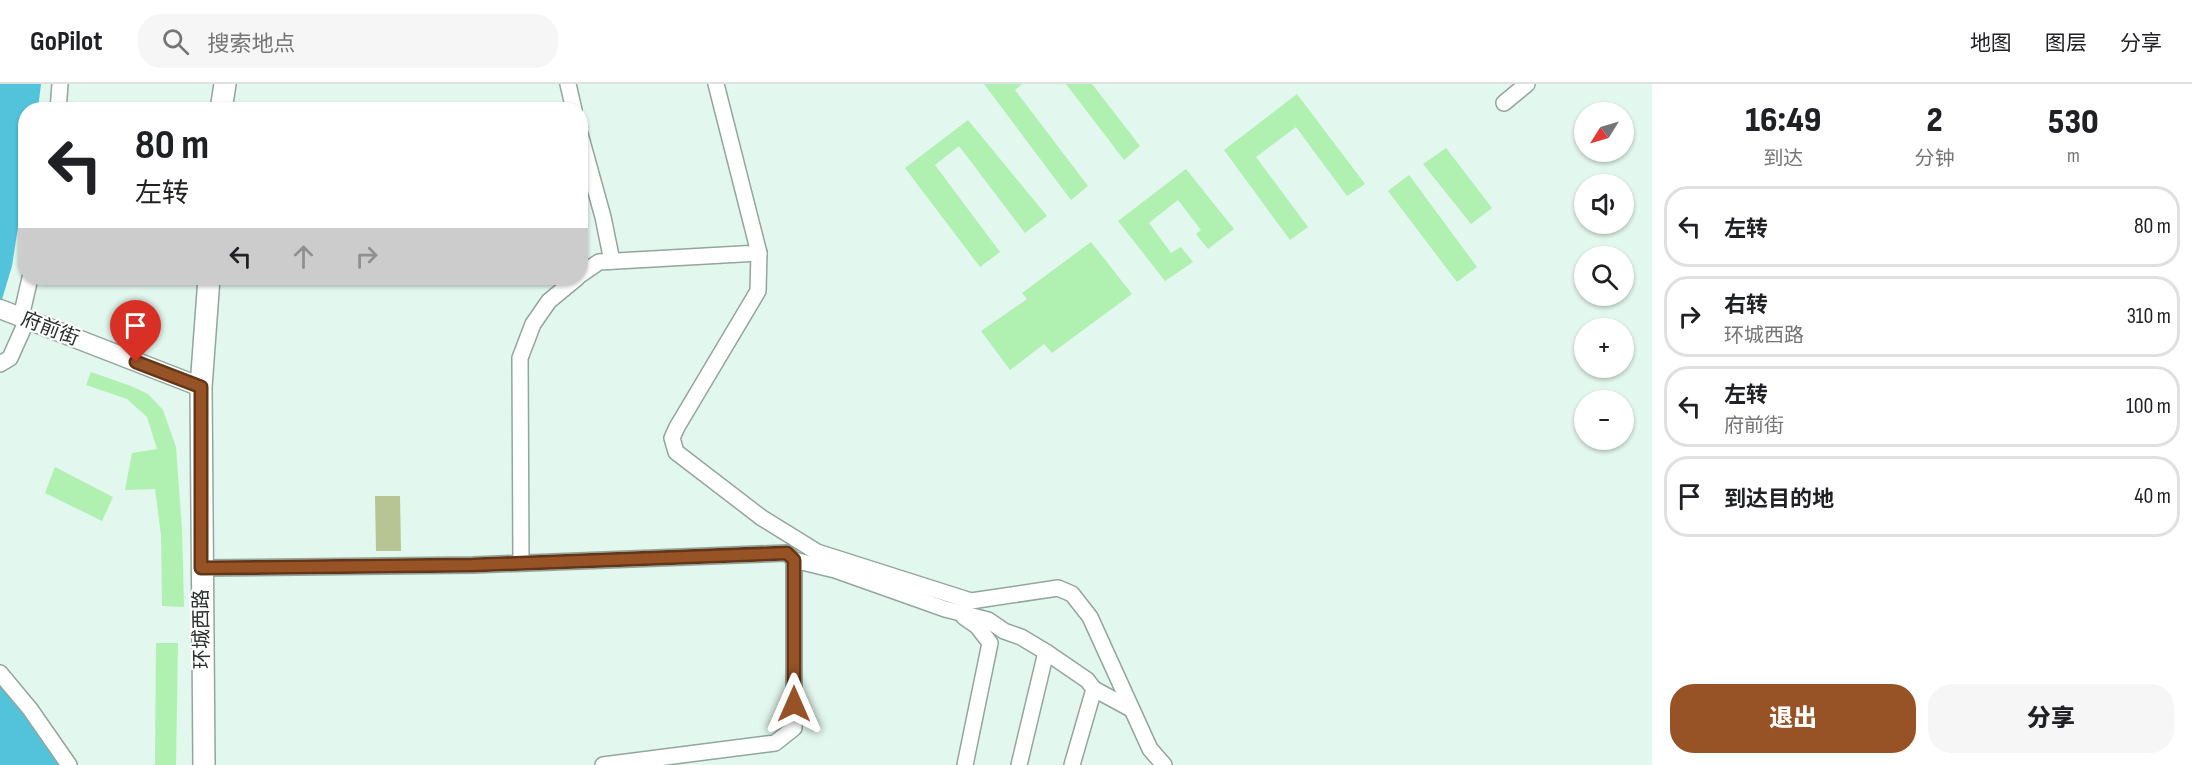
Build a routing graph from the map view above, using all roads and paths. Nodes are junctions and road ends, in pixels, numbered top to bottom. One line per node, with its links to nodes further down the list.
1 (60, 84): 6 (street)
2 (225, 84): 7 (main road)
3 (568, 84): 8 (street)
4 (716, 84): 11 (street)
5 (1527, 84): 9 (street)
6 (59, 102)
7 (222, 102)
8 (572, 102)
9 (1504, 103)
10 (588, 163): 12 (street)
11 (759, 253): 12 (street); 28 (street)
12 (612, 261): 13 (street)
13 (588, 267)
14 (29, 285): 18 (street)
15 (208, 285): 20 (main road, 环城西路)
16 (567, 285): 22 (street)
17 (0, 309): 18 (street, 府前街)
18 (24, 319): 19 (street); 20 (street, 府前街)
19 (0, 364)
20 (201, 387): 23 (main road, 环城西路)
21 (794, 560): 22 (street); 24 (street); 31 (street)
22 (521, 563): 23 (street)
23 (201, 568): 30 (main road, 环城西路)
24 (957, 612): 25 (street); 32 (street)
25 (1046, 652): 27 (street); 33 (street)
26 (0, 673): 29 (street)
27 (1094, 689): 28 (street); 34 (street)
28 (1131, 709): 35 (street)
29 (69, 765)
30 (204, 765)
31 (603, 765)
32 (965, 765)
33 (1019, 765)
34 (1072, 765)
35 (1164, 765)

